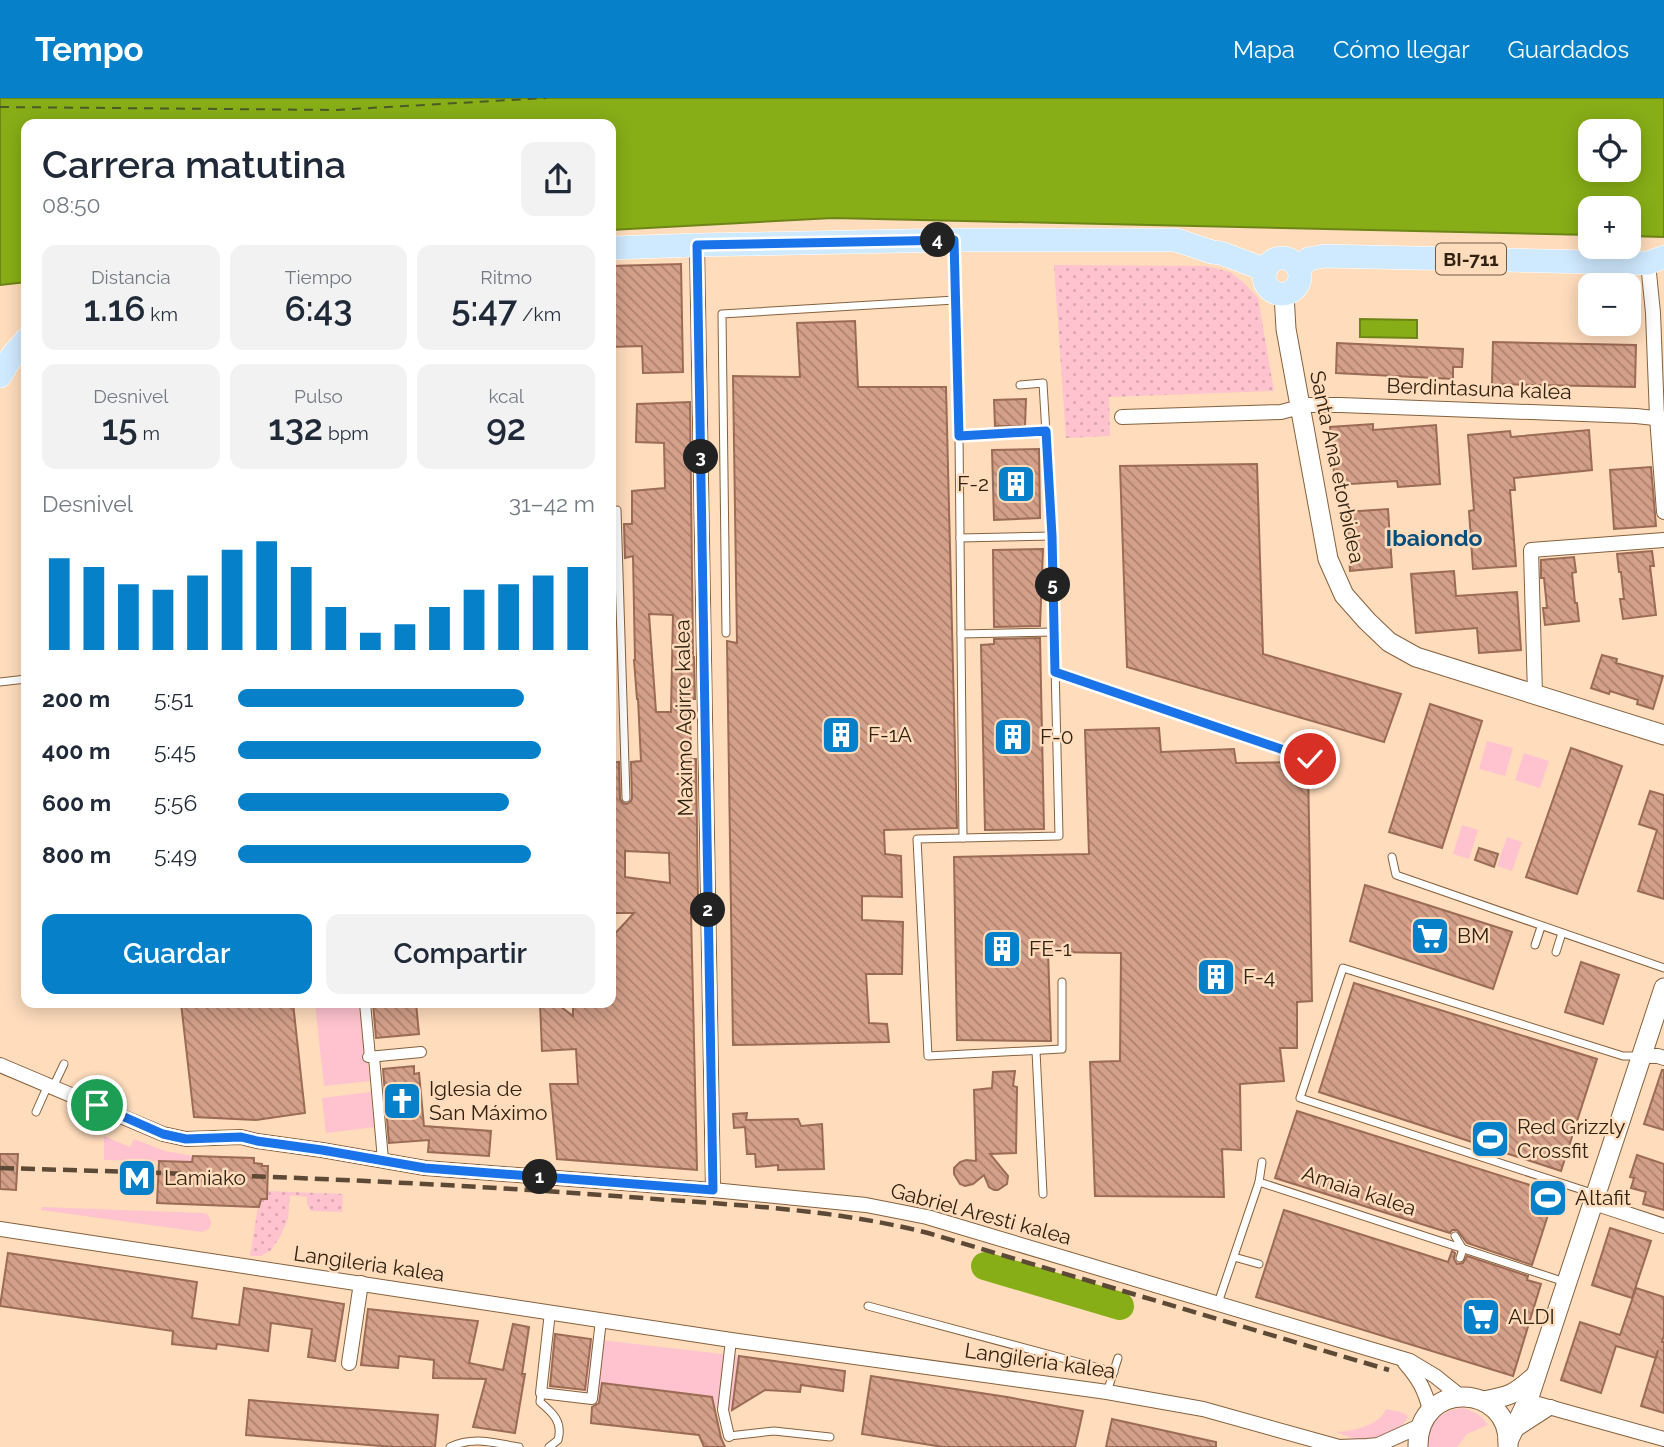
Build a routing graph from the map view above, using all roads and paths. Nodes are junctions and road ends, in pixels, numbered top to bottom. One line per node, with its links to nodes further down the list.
1 (954, 240): 2 (main road); 5 (main road); 8 (lane)
2 (697, 245): 3 (main road); 54 (street, Maximo Agirre kalea)
3 (616, 248)
4 (1659, 262): 6 (main road, BI-711); 14 (street)
5 (1265, 270): 6 (main road); 7 (main road)
6 (1299, 270): 7 (main road)
7 (1284, 294): 12 (street, Santa Ana etorbidea)
8 (955, 300): 16 (lane); 23 (lane)
9 (21, 346): 10 (main road)
10 (0, 376)
11 (1020, 385): 15 (lane)
12 (1300, 407): 13 (street, Berdintasuna kalea); 14 (street, Berdintasuna kalea); 28 (street, Santa Ana etorbidea)
13 (1122, 417)
14 (1661, 418): 18 (street)
15 (1046, 431): 16 (lane); 19 (lane)
16 (959, 436): 20 (lane)
17 (617, 510): 31 (lane)
18 (1664, 512)
19 (1052, 536): 20 (lane); 22 (lane)
20 (960, 538): 24 (lane)
21 (1664, 540): 28 (street)
22 (1054, 632): 24 (lane); 25 (lane)
23 (726, 633)
24 (961, 634): 32 (lane)
25 (1055, 672): 30 (lane); 32 (lane)
26 (21, 680): 27 (lane)
27 (0, 682)
28 (1535, 695): 29 (street, Santa Ana etorbidea)
29 (1664, 735)
30 (1310, 759)
31 (626, 798)
32 (963, 838): 42 (lane)
33 (1392, 857): 34 (lane)
34 (1541, 927): 35 (lane); 36 (lane)
35 (1562, 933): 37 (lane); 38 (lane)
36 (1535, 944)
37 (1556, 952)
38 (1664, 968)
39 (1062, 982): 42 (lane)
40 (1664, 988): 44 (street)
41 (366, 1008): 45 (street)
42 (1035, 1051): 55 (lane)
43 (421, 1052): 45 (street)
44 (1642, 1056): 46 (street); 56 (street); 56 (lane)
45 (371, 1057): 51 (street)
46 (1664, 1058)
47 (0, 1065): 49 (street, Gabriel Aresti kalea)
48 (64, 1065): 49 (lane)
49 (50, 1086): 50 (lane); 51 (street, Gabriel Aresti kalea)
50 (36, 1112)
51 (383, 1160): 54 (street, Gabriel Aresti kalea)
52 (1262, 1163): 53 (lane)
53 (1259, 1182): 60 (lane, Amaia kalea); 61 (lane)
54 (713, 1190): 66 (street, Gabriel Aresti kalea)
55 (1043, 1194)
56 (1595, 1198): 57 (street); 65 (street)
57 (1664, 1226)
58 (0, 1229): 64 (street, Langileria kalea)
59 (1455, 1236): 60 (lane)
60 (1463, 1249): 62 (lane); 65 (lane, Amaia kalea)
61 (1234, 1257): 63 (lane); 66 (lane)
62 (1460, 1258)
63 (1259, 1264)
64 (361, 1283): 68 (street, Langileria kalea); 73 (street)
65 (1568, 1283): 75 (street)
66 (1218, 1303): 71 (street, Gabriel Aresti kalea)
67 (868, 1306): 74 (lane)
68 (550, 1312): 69 (street, Langileria kalea); 77 (street)
69 (601, 1320): 70 (street, Langileria kalea); 77 (street)
70 (731, 1340): 76 (street, Langileria kalea); 84 (street)
71 (1395, 1356): 78 (street, Gabriel Aresti kalea); 82 (street)
72 (1118, 1358): 74 (lane)
73 (349, 1363)
74 (1114, 1372): 76 (lane)
75 (1536, 1375): 79 (street); 80 (street); 81 (street)
76 (1107, 1392): 90 (street, Langileria kalea)
77 (541, 1393): 89 (lane)
78 (1460, 1396): 79 (street); 82 (street)
79 (1483, 1401): 83 (street)
80 (1551, 1407): 81 (street); 83 (street); 86 (street)
81 (1524, 1409): 83 (street)
82 (1425, 1418): 90 (street, Langileria kalea); 91 (street)
83 (1508, 1435)
84 (729, 1436): 85 (lane)
85 (830, 1437)
86 (1664, 1439)
87 (450, 1447): 88 (lane)
88 (519, 1447)
89 (548, 1447)
90 (1338, 1447)
91 (1418, 1447)

